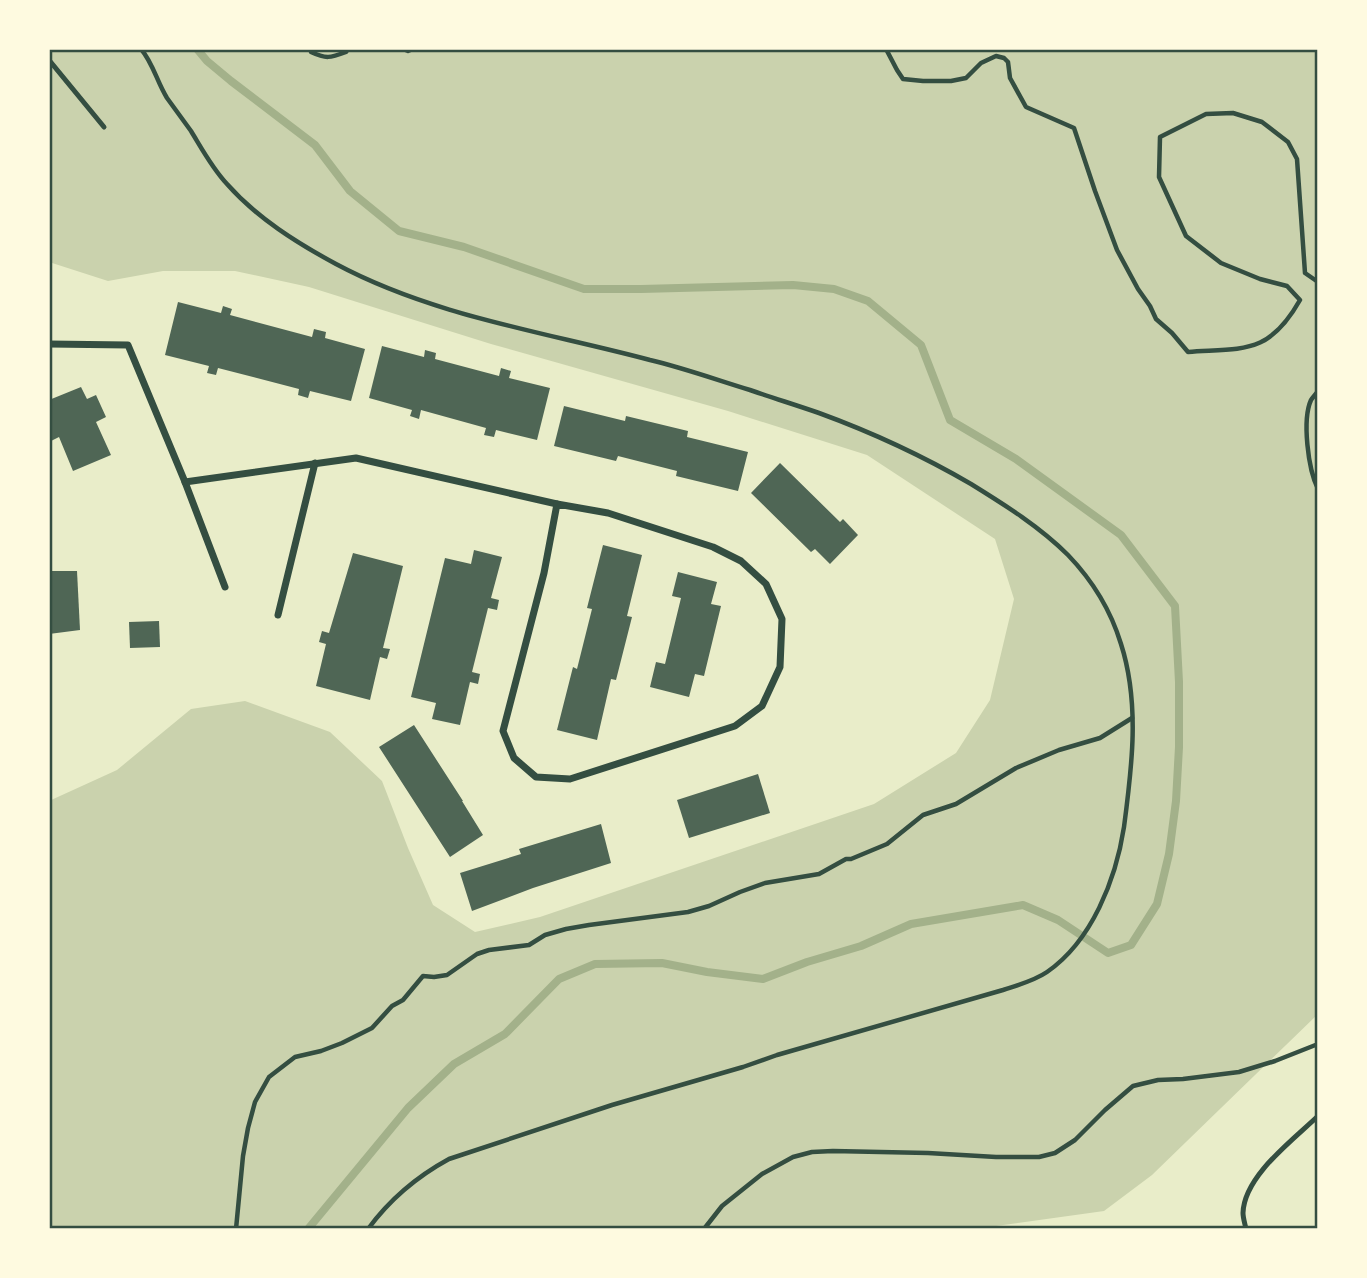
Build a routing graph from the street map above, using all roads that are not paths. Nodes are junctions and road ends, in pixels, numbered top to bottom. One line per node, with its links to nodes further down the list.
1 (49, 60): 2 (lane)
2 (104, 127)
3 (49, 344): 5 (street)
4 (315, 463): 5 (street); 6 (street); 8 (street)
5 (185, 482): 7 (street)
6 (557, 504): 6 (street)
7 (225, 587)
8 (278, 615)
9 (1318, 1116): 10 (lane)
10 (1246, 1229)

